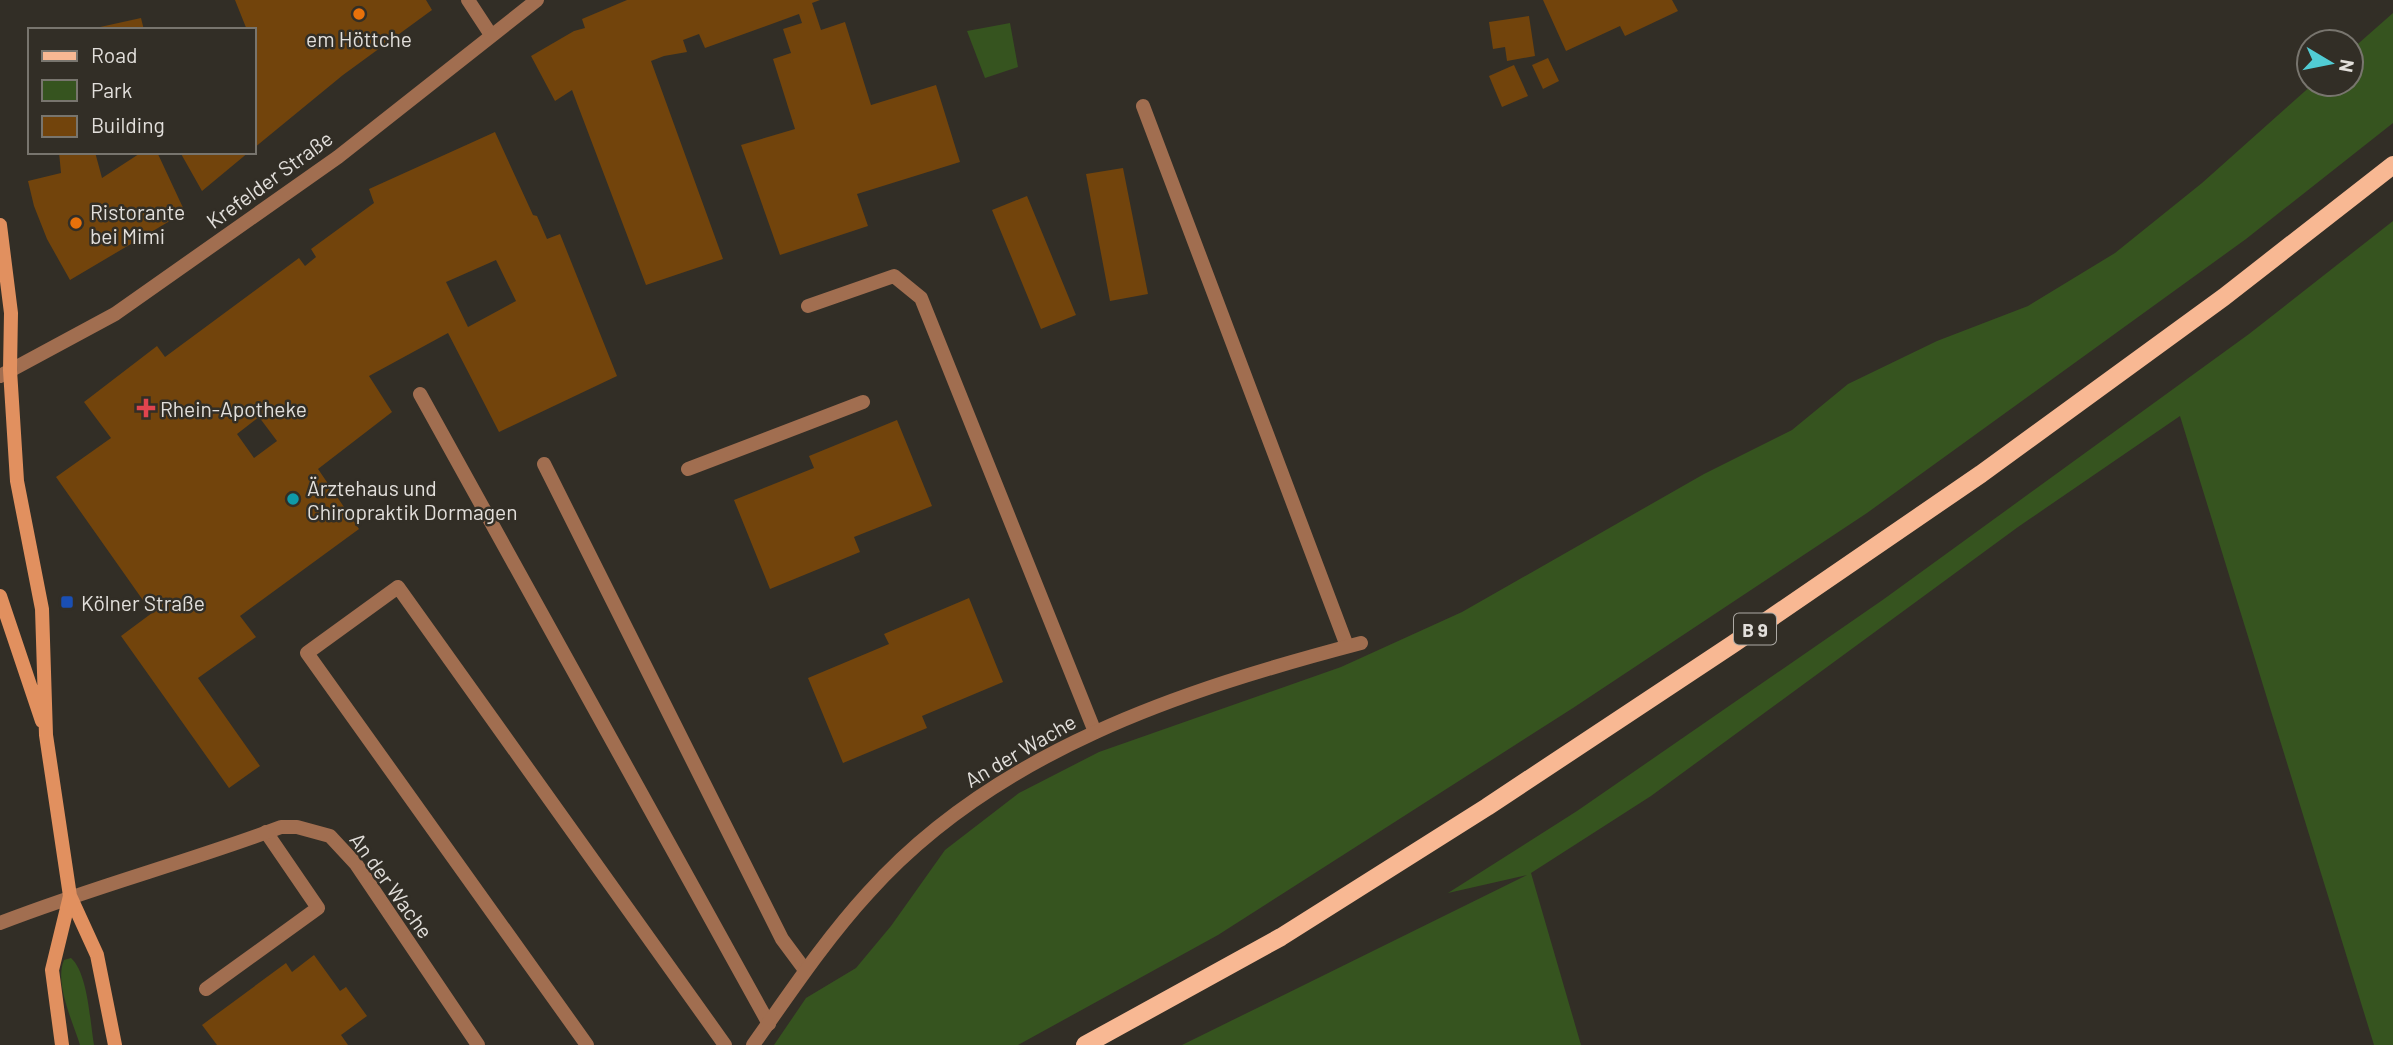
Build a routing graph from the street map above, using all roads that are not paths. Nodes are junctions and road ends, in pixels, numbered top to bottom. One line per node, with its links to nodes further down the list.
1 (468, 0): 3 (street)
2 (537, 0): 3 (street, Krefelder Straße)
3 (491, 35): 8 (street, Krefelder Straße)
4 (1143, 106): 14 (street, An der Wache)
5 (2393, 165): 28 (main road, B 9)
6 (0, 225): 8 (main road)
7 (808, 306): 14 (street)
8 (5, 373): 15 (main road)
9 (420, 394): 21 (street)
10 (863, 402): 12 (street)
11 (544, 464): 19 (street)
12 (688, 469)
13 (0, 596): 15 (main road)
14 (1095, 732): 19 (street, An der Wache)
15 (47, 736): 17 (main road)
16 (266, 832): 17 (street, An der Wache); 20 (street); 24 (street, An der Wache)
17 (70, 896): 18 (street, An der Wache); 22 (main road); 23 (main road)
18 (0, 923)
19 (805, 970): 21 (street, An der Wache)
20 (206, 989)
21 (769, 1024): 27 (street, An der Wache)
22 (62, 1045)
23 (115, 1045)
24 (478, 1045)
25 (587, 1045): 26 (street)
26 (725, 1045)
27 (753, 1045)
28 (1085, 1045)

